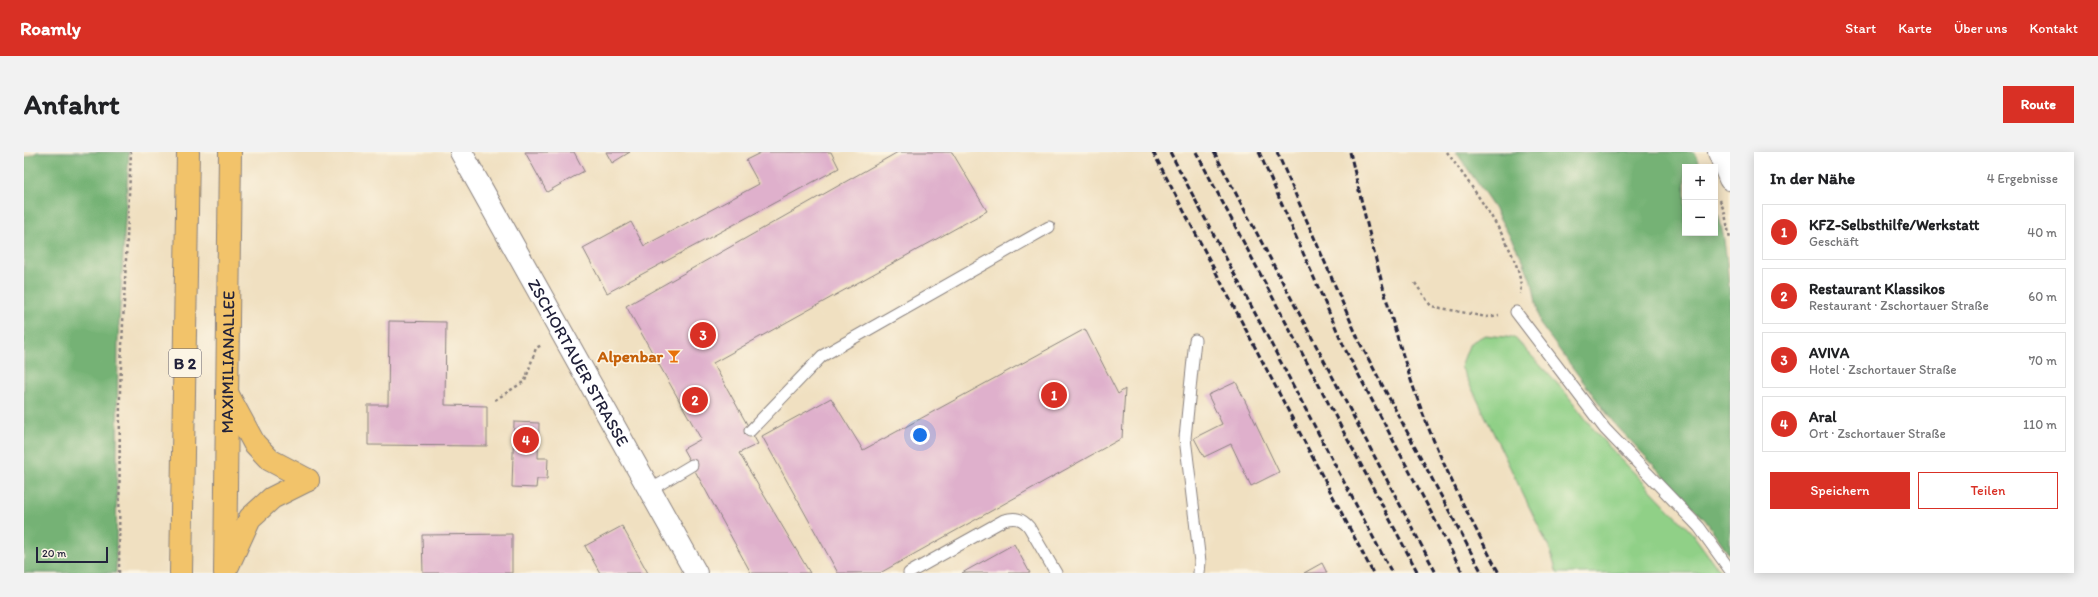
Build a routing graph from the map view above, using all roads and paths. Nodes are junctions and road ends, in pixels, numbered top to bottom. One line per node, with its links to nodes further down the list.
1 (131, 152): 21 (path)
2 (188, 152): 22 (highway, B 2)
3 (230, 152): 14 (highway, MAXIMILIANALLEE / B 2)
4 (461, 152): 12 (street, ZSCHORTAUER STRASSE)
5 (1447, 152): 11 (path)
6 (1719, 152): 7 (street)
7 (1724, 186): 9 (path)
8 (1049, 227): 16 (lane)
9 (1730, 240)
10 (1415, 283): 11 (path)
11 (1516, 312): 19 (lane)
12 (563, 335): 15 (path); 18 (street, ZSCHORTAUER STRASSE)
13 (1195, 340): 26 (lane)
14 (226, 392): 20 (highway, MAXIMILIANALLEE / B 2); 20 (highway)
15 (495, 400)
16 (750, 432)
17 (692, 465): 18 (lane)
18 (650, 490): 23 (street, ZSCHORTAUER STRASSE)
19 (1730, 570)
20 (225, 572)
21 (119, 573)
22 (182, 573)
23 (696, 573)
24 (910, 573): 25 (lane)
25 (1056, 573)
26 (1199, 573)

